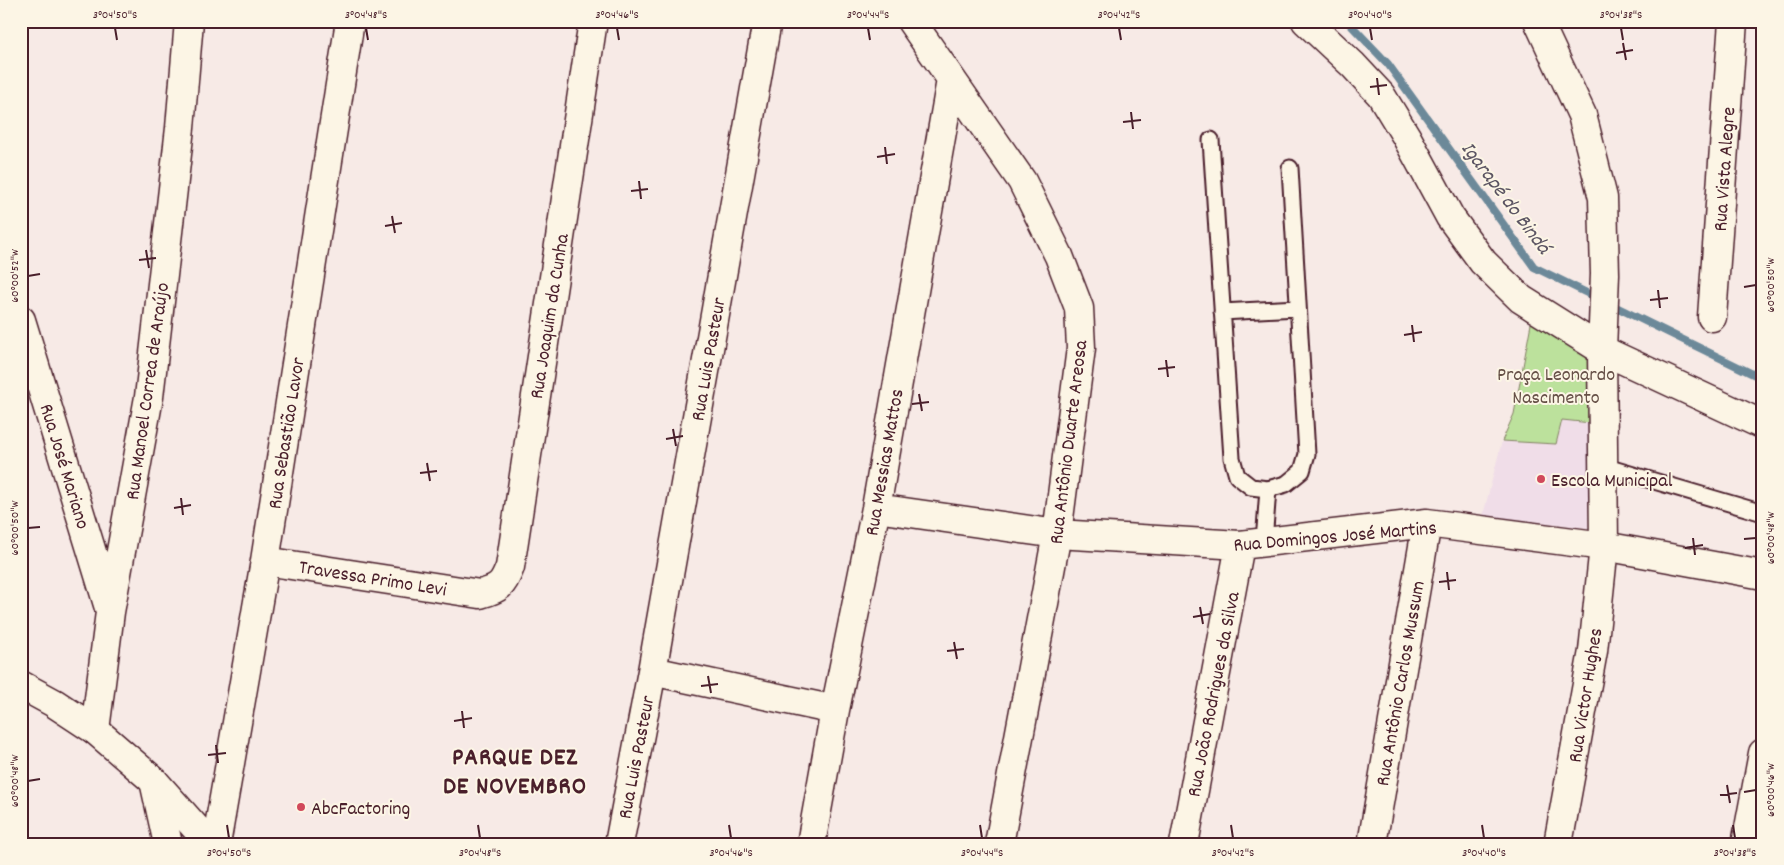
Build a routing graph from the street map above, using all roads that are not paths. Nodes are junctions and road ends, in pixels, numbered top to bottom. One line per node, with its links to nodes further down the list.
1 (189, 21): 29 (street, Rua Manoel Correa de Araújo)
2 (350, 21): 26 (street, Rua Sebastião Lavor)
3 (593, 21): 28 (street, Rua Joaquim da Cunha)
4 (767, 21): 30 (street, Rua Luis Pasteur)
5 (911, 21): 9 (street, Rua Antônio Duarte Areosa)
6 (1306, 21): 16 (street)
7 (1538, 21): 16 (street, Rua Victor Hughes)
8 (1733, 21): 14 (street, Rua Vista Alegre)
9 (951, 80): 20 (street, Rua Messias Mattos); 23 (street, Rua Antônio Duarte Areosa)
10 (1211, 140): 13 (lane)
11 (1290, 168): 12 (lane)
12 (1298, 308): 13 (lane); 19 (lane)
13 (1222, 312): 19 (lane)
14 (1712, 317)
15 (21, 320): 29 (street, Rua José Mariano)
16 (1602, 350): 17 (street); 18 (street, Rua Victor Hughes)
17 (1763, 425)
18 (1603, 466): 21 (lane); 25 (street, Rua Victor Hughes)
19 (1268, 489): 24 (lane)
20 (876, 508): 23 (street, Rua Domingos José Martins); 32 (street, Rua Messias Mattos)
21 (1763, 513)
22 (1427, 523): 24 (street, Rua Domingos José Martins); 25 (street, Rua Domingos José Martins); 43 (street, Rua Antônio Carlos Mussum)
23 (1057, 534): 24 (street, Rua Domingos José Martins); 41 (street, Rua Antônio Duarte Areosa)
24 (1252, 544): 42 (street, Rua João Rodrigues da Silva)
25 (1604, 546): 27 (street, Rua Domingos José Martins); 44 (street, Rua Victor Hughes)
26 (265, 561): 28 (street, Travessa Primo Levi); 38 (street, Rua Sebastião Lavor)
27 (1763, 575)
28 (480, 594)
29 (110, 612): 33 (street, Rua Manoel Correa de Araújo)
30 (652, 671): 32 (street); 39 (street, Rua Luis Pasteur)
31 (21, 685): 33 (street)
32 (835, 710): 40 (street, Rua Messias Mattos)
33 (95, 730): 35 (street)
34 (1763, 753): 45 (street)
35 (154, 781): 36 (street); 37 (street)
36 (168, 844)
37 (210, 844)
38 (216, 844)
39 (619, 844)
40 (811, 844)
41 (999, 844)
42 (1184, 844)
43 (1372, 844)
44 (1558, 844)
45 (1746, 844)

